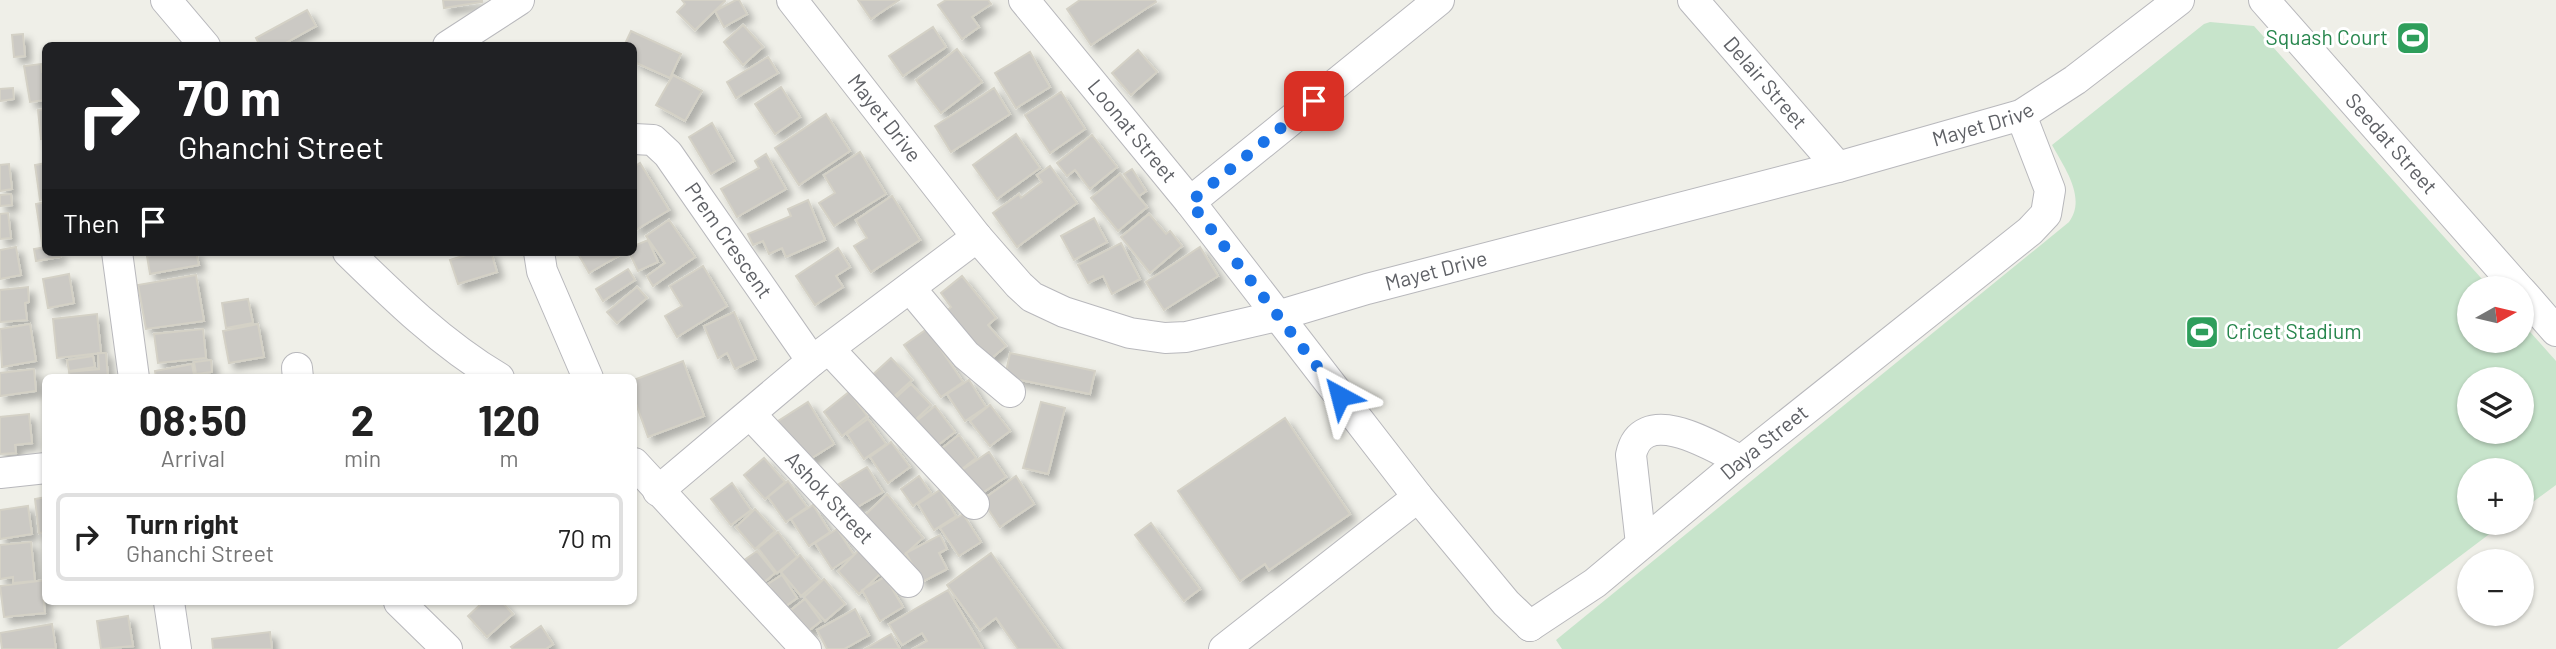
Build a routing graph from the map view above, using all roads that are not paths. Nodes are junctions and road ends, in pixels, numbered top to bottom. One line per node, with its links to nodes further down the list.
1 (165, 0): 9 (street); 10 (street)
2 (519, 0): 11 (street)
3 (792, 0): 16 (street, Mayet Drive)
4 (1439, 0): 15 (street)
5 (2179, 0): 12 (street, Mayet Drive)
6 (2264, 0): 20 (street, Seedat Street)
7 (1027, 1): 15 (street, Loonat Street)
8 (1700, 2): 14 (street, Delair Street)
9 (179, 42)
10 (202, 42)
11 (454, 42)
12 (2021, 115): 14 (street, Mayet Drive); 31 (street, Daya Street)
13 (637, 139): 25 (street, Prem Crescent)
14 (1838, 167): 23 (street, Mayet Drive)
15 (1190, 202): 23 (street, Loonat Street)
16 (977, 237): 21 (street); 23 (street, Mayet Drive)
17 (118, 256): 26 (street)
18 (352, 256): 27 (street)
19 (540, 256): 28 (street)
20 (2508, 276)
21 (910, 288): 25 (street); 29 (street)
22 (2534, 306): 24 (street, Seedat Street)
23 (1277, 316): 36 (street, Loonat Street)
24 (2556, 331)
25 (821, 355): 30 (street); 37 (street)
26 (133, 374)
27 (492, 374)
28 (586, 374)
29 (1010, 392)
30 (751, 415): 35 (street); 39 (street, Ashok Street)
31 (1741, 461): 38 (street, Daya Street); 38 (street)
32 (637, 466): 35 (street)
33 (42, 468): 34 (street)
34 (0, 473)
35 (658, 491): 45 (street)
36 (1418, 497): 42 (street, Daya Street); 46 (street)
37 (974, 504)
38 (1642, 544): 42 (street, Daya Street)
39 (908, 582)
40 (177, 605): 43 (street)
41 (402, 605): 44 (street)
42 (1530, 638)
43 (176, 649)
44 (447, 649)
45 (806, 649)
46 (1224, 649)

